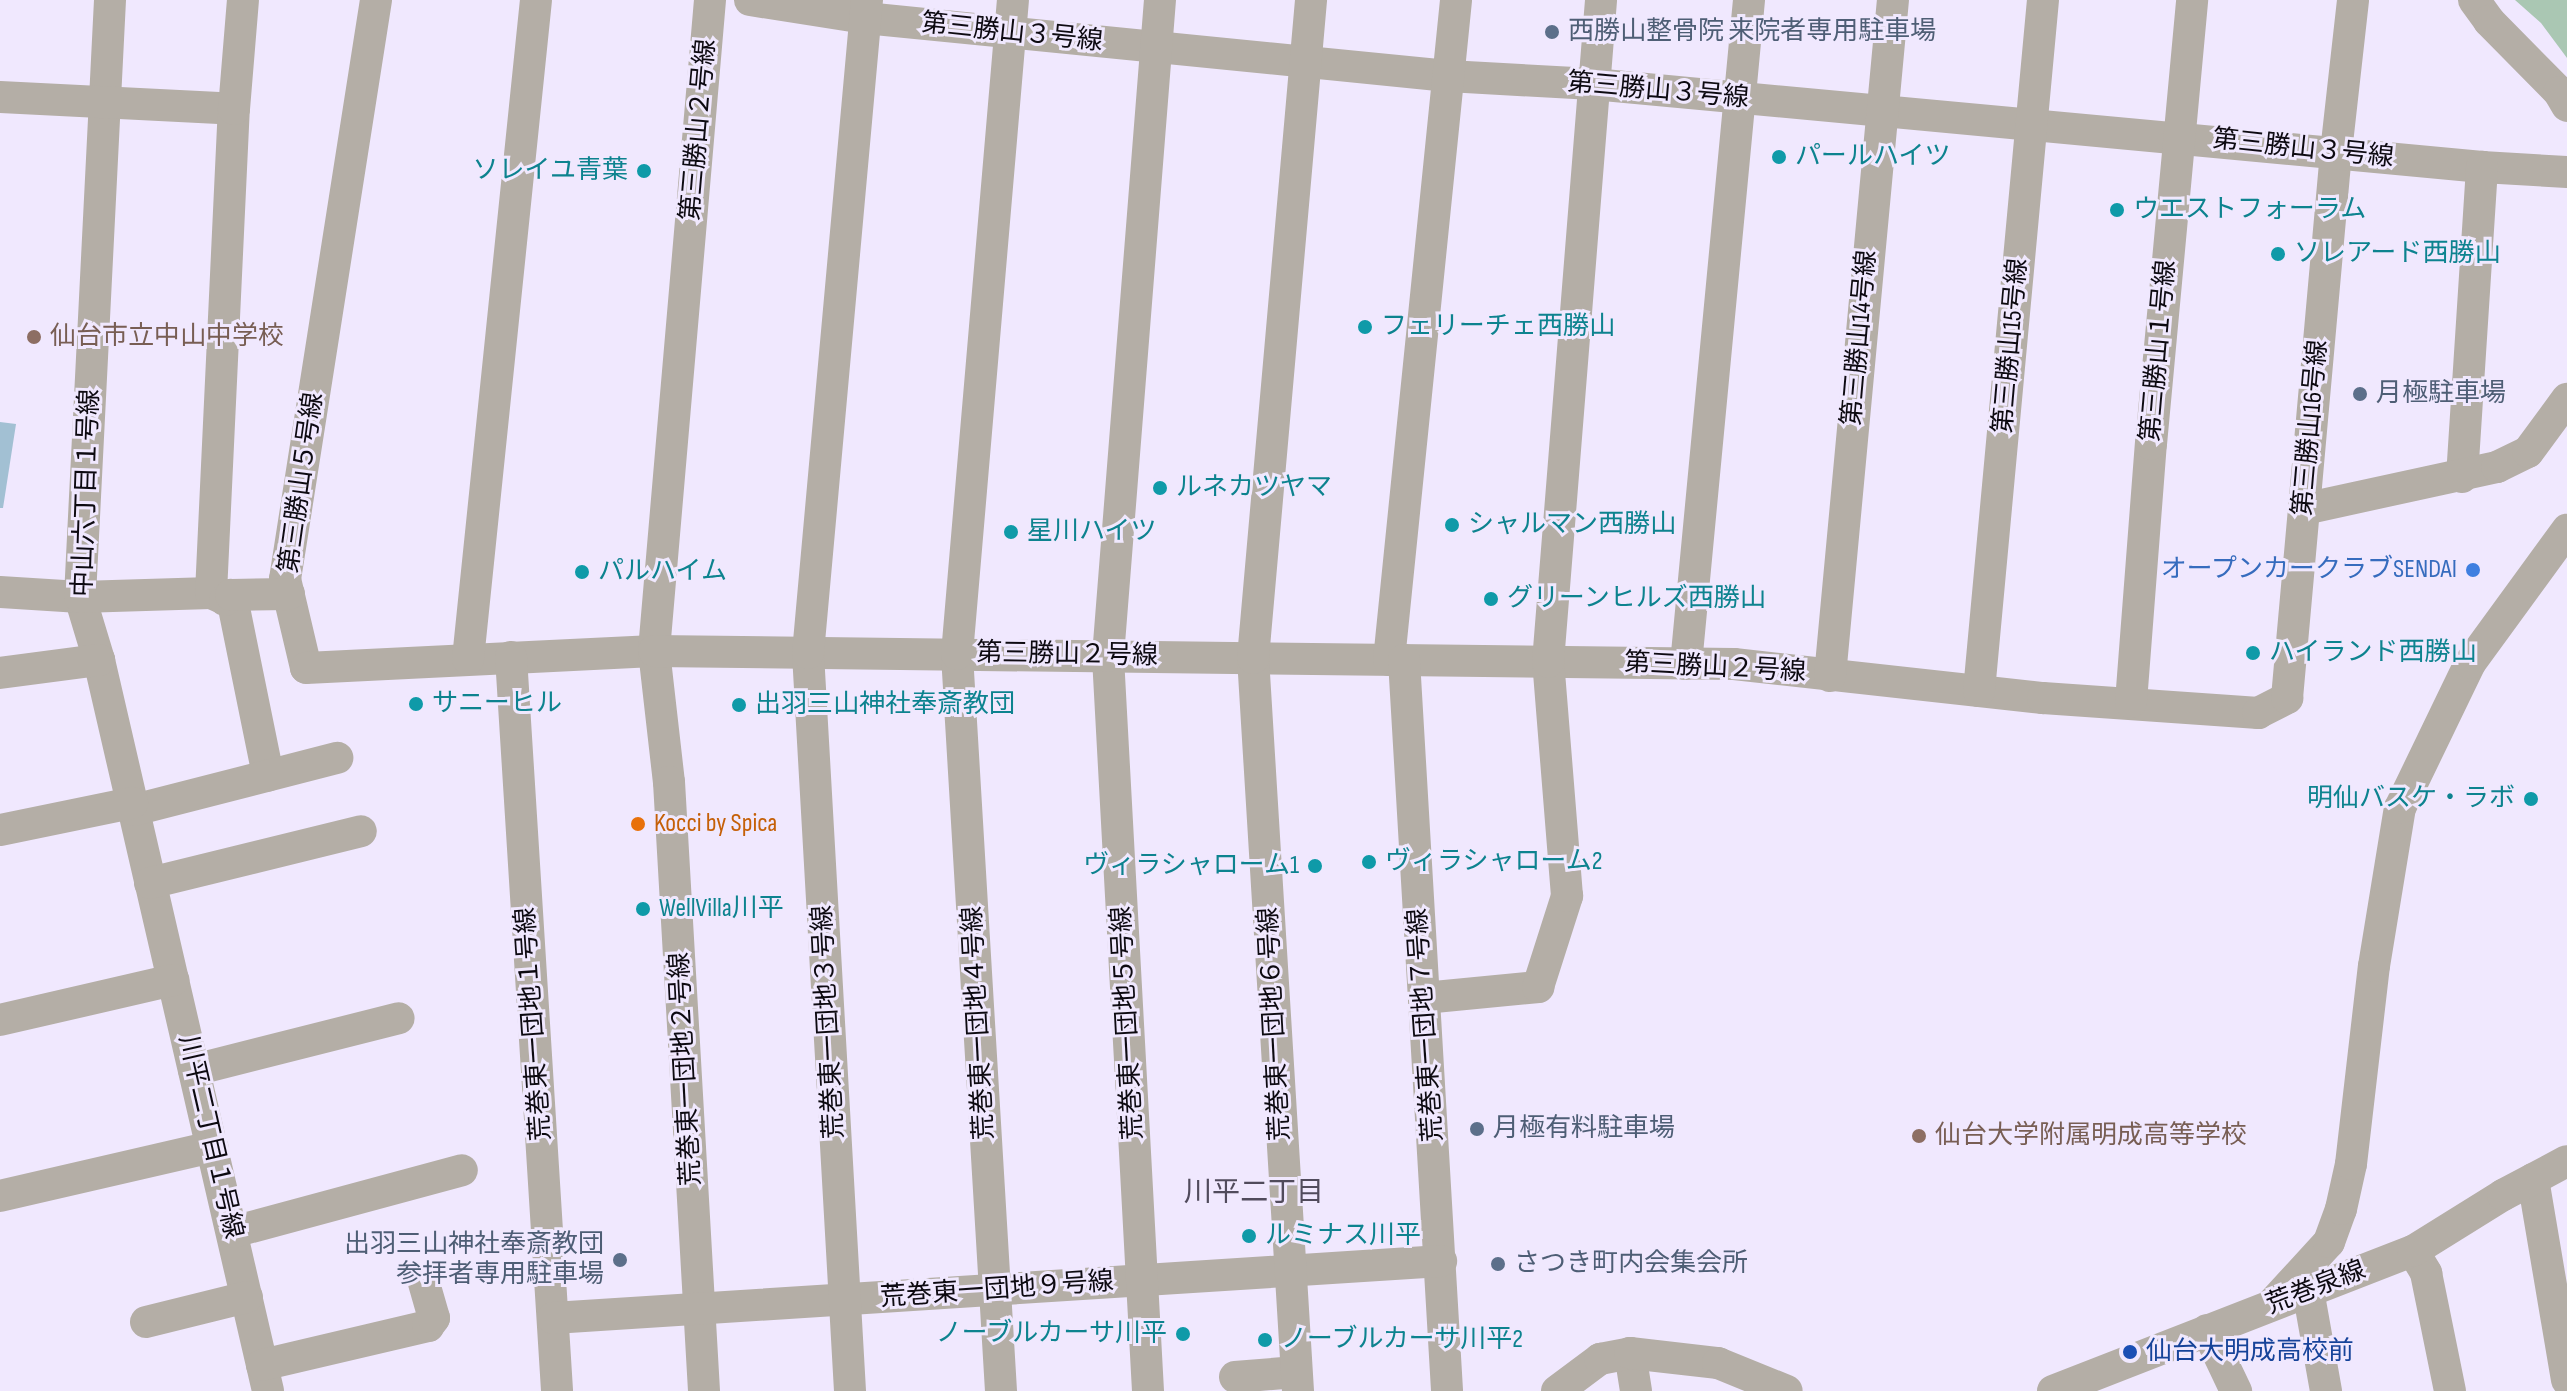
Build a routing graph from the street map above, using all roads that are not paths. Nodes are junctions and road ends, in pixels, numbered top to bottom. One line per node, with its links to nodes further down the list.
1 (110, 0): 26 (street, 中山六丁目１号線)
2 (243, 0): 28 (street)
3 (376, 0): 40 (street, 第三勝山５号線)
4 (536, 0): 49 (street)
5 (710, 0): 43 (street, 第三勝山２号線)
6 (750, 0): 18 (street, 第三勝山３号線)
7 (1013, 0): 19 (street, 荒巻東一団地４号線)
8 (1160, 0): 20 (street, 荒巻東一団地５号線)
9 (1311, 0): 21 (street, 荒巻東一団地６号線)
10 (1456, 0): 22 (street, 荒巻東一団地７号線)
11 (1601, 0): 23 (street)
12 (1749, 0): 25 (street)
13 (1893, 0): 29 (street, 第三勝山14号線)
14 (2043, 0): 30 (street, 第三勝山15号線)
15 (2192, 0): 31 (street, 第三勝山１号線)
16 (2353, 0): 32 (street, 第三勝山16号線)
17 (2474, 0): 27 (street)
18 (866, 9): 19 (street, 第三勝山３号線); 44 (street, 荒巻東一団地３号線)
19 (1010, 33): 20 (street, 第三勝山３号線); 45 (street, 荒巻東一団地４号線)
20 (1156, 47): 21 (street, 第三勝山３号線); 46 (street, 荒巻東一団地５号線)
21 (1305, 62): 22 (street, 第三勝山３号線); 48 (street, 荒巻東一団地６号線)
22 (1448, 76): 23 (street, 第三勝山３号線); 51 (street, 荒巻東一団地７号線)
23 (1593, 84): 25 (street, 第三勝山３号線); 52 (street)
24 (0, 97): 26 (street)
25 (1739, 98): 29 (street, 第三勝山３号線); 53 (street)
26 (103, 103): 28 (street); 41 (street, 中山六丁目１号線)
27 (2567, 106)
28 (234, 109): 42 (street)
29 (1880, 111): 30 (street, 第三勝山３号線); 55 (street, 第三勝山14号線)
30 (2031, 125): 31 (street, 第三勝山３号線); 56 (street, 第三勝山15号線)
31 (2177, 137): 32 (street, 第三勝山３号線); 57 (street, 第三勝山１号線)
32 (2336, 152): 33 (street, 第三勝山３号線); 37 (street, 第三勝山16号線)
33 (2482, 167): 34 (street, 第三勝山３号線); 36 (street)
34 (2567, 172)
35 (2567, 399): 36 (street)
36 (2462, 477): 37 (street)
37 (2304, 509): 57 (street, 第三勝山16号線)
38 (2567, 530): 84 (street)
39 (0, 592): 41 (street)
40 (289, 594): 42 (street); 49 (street, 第三勝山５号線)
41 (80, 597): 42 (street); 50 (street, 中山六丁目１号線)
42 (218, 597): 59 (street)
43 (654, 651): 44 (street, 第三勝山２号線); 47 (street, 第三勝山５号線); 85 (street, 荒巻東一団地２号線)
44 (808, 653): 45 (street, 第三勝山２号線); 83 (street, 荒巻東一団地３号線)
45 (957, 654): 46 (street, 第三勝山２号線); 81 (street, 荒巻東一団地４号線)
46 (1108, 656): 48 (street, 第三勝山２号線); 78 (street, 荒巻東一団地５号線)
47 (511, 657): 49 (street, 第三勝山５号線); 86 (street, 荒巻東一団地１号線)
48 (1253, 658): 51 (street, 第三勝山２号線); 77 (street, 荒巻東一団地６号線)
49 (468, 659)
50 (99, 660): 54 (street); 60 (street, 中山六丁目１号線)
51 (1396, 660): 52 (street, 第三勝山２号線); 65 (street, 荒巻東一団地７号線)
52 (1548, 662): 53 (street, 第三勝山２号線); 65 (street)
53 (1686, 664): 55 (street, 第三勝山２号線)
54 (0, 673)
55 (1830, 676): 56 (street, 第三勝山２号線)
56 (1979, 691): 57 (street, 第三勝山２号線)
57 (2131, 702)
58 (337, 758): 59 (street)
59 (268, 775): 60 (street)
60 (133, 806): 61 (street); 63 (street, 中山六丁目１号線)
61 (0, 830)
62 (361, 831): 63 (street)
63 (150, 883): 64 (street, 川平二丁目１号線)
64 (173, 980): 67 (street); 68 (street, 川平二丁目１号線)
65 (1424, 998): 76 (street, 荒巻東一団地７号線)
66 (399, 1018): 68 (street)
67 (0, 1020)
68 (194, 1070): 69 (street, 川平二丁目１号線)
69 (212, 1147): 73 (street); 74 (street, 川平二丁目１号線)
70 (2567, 1161): 72 (street, 荒巻泉線)
71 (462, 1170): 74 (street)
72 (2533, 1179): 75 (street, 荒巻泉線); 92 (street)
73 (0, 1196)
74 (233, 1232): 82 (street, 川平二丁目１号線)
75 (2413, 1251): 80 (street, 荒巻泉線); 106 (street)
76 (1441, 1261): 77 (street, 荒巻東一団地９号線); 100 (street, 荒巻東一団地７号線)
77 (1289, 1270): 78 (street, 荒巻東一団地９号線); 93 (street, 荒巻東一団地６号線)
78 (1142, 1279): 81 (street, 荒巻東一団地９号線); 99 (street, 荒巻東一団地５号線)
79 (424, 1284): 91 (street)
80 (2308, 1290): 84 (street, 荒巻泉線); 105 (street)
81 (995, 1292): 83 (street, 荒巻東一団地９号線); 98 (street, 荒巻東一団地４号線)
82 (247, 1297): 87 (street); 91 (street, 川平二丁目１号線)
83 (845, 1300): 85 (street, 荒巻東一団地９号線); 97 (street, 荒巻東一団地３号線)
84 (2272, 1304): 88 (street, 荒巻泉線)
85 (700, 1309): 86 (street, 荒巻東一団地９号線); 96 (street, 荒巻東一団地２号線)
86 (553, 1318): 95 (street, 荒巻東一団地１号線)
87 (146, 1322)
88 (2207, 1330): 103 (street, 荒巻泉線); 104 (street)
89 (1630, 1353): 94 (street); 101 (street); 102 (street)
90 (1235, 1377): 93 (street)
91 (265, 1378)
92 (2567, 1380)
93 (1297, 1382)
94 (1775, 1388)
95 (557, 1391)
96 (704, 1391)
97 (850, 1391)
98 (1001, 1391)
99 (1148, 1391)
100 (1447, 1391)
101 (1557, 1391)
102 (1636, 1391)
103 (2053, 1391)
104 (2236, 1391)
105 (2326, 1391)
106 (2450, 1391)

